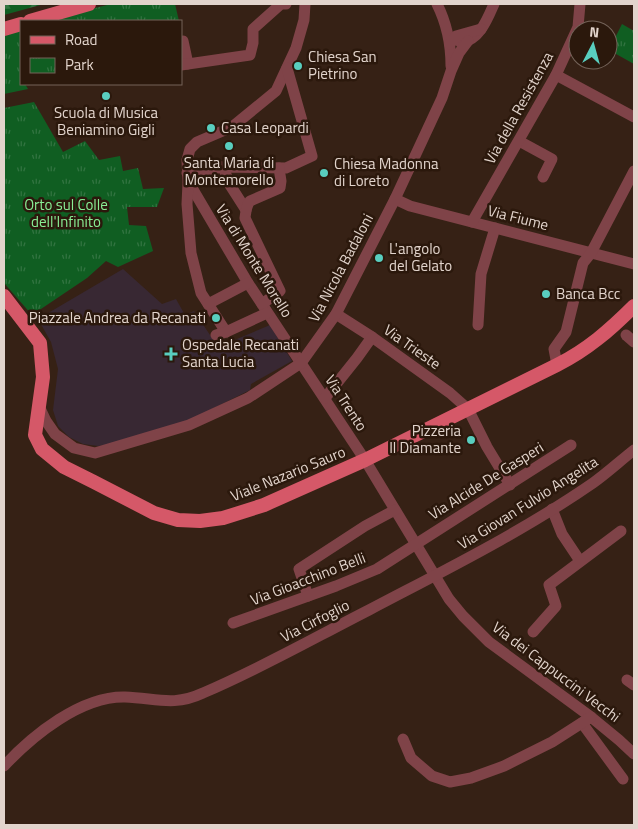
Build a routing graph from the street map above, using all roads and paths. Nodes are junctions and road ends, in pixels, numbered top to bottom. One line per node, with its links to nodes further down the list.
1 (89, 4): 7 (main road)
2 (286, 4): 14 (street)
3 (305, 4): 15 (street)
4 (437, 4): 13 (street, Via Nicola Badaloni)
5 (494, 4): 10 (street)
6 (580, 4): 17 (street, Via della Resistenza)
7 (33, 20)
8 (20, 24): 9 (main road)
9 (4, 29)
10 (482, 29): 12 (street, Via Nicola Badaloni); 13 (street)
11 (183, 41): 14 (street)
12 (468, 42): 13 (street); 16 (street, Via Nicola Badaloni)
13 (450, 44): 16 (street, Via Nicola Badaloni)
14 (184, 65)
15 (287, 68): 21 (street); 24 (street)
16 (451, 71): 25 (street, Via Nicola Badaloni)
17 (556, 75): 18 (street); 19 (street, Via della Resistenza)
18 (634, 117)
19 (519, 141): 23 (street); 27 (street, Via della Resistenza)
20 (223, 167): 21 (street); 24 (street); 26 (street)
21 (279, 168): 26 (street)
22 (634, 171): 29 (street)
23 (543, 176)
24 (188, 177): 31 (street, Via di Monte Morello); 33 (street)
25 (395, 199): 27 (street, Via Fiume); 36 (street, Via Nicola Badaloni)
26 (246, 210): 35 (street)
27 (472, 222): 28 (street, Via Fiume)
28 (494, 228): 29 (street, Via Fiume); 37 (street)
29 (591, 253): 30 (street, Via Fiume); 40 (street)
30 (634, 264)
31 (248, 283): 33 (street); 35 (street, Via di Monte Morello)
32 (4, 296): 42 (main road, Viale Nazario Sauro)
33 (208, 304): 35 (street)
34 (634, 306): 40 (main road, Viale Nazario Sauro)
35 (264, 308): 39 (street, Via di Monte Morello)
36 (336, 314): 38 (street, Via Trieste); 39 (street, Via Nicola Badaloni)
37 (478, 325)
38 (372, 337): 41 (street); 43 (street, Via Trieste)
39 (301, 363): 41 (street, Via Trento); 42 (street, Via Nicola Badaloni)
40 (557, 365): 43 (main road, Viale Nazario Sauro)
41 (325, 398): 46 (street, Via Trento)
42 (39, 406): 46 (main road, Viale Nazario Sauro)
43 (468, 409): 46 (main road, Viale Nazario Sauro); 47 (street)
44 (571, 445): 47 (street, Via Alcide De Gasperi)
45 (634, 450): 48 (street, Via Giovan Fulvio Angelita)
46 (365, 460): 49 (street, Via dei Cappuccini Vecchi)
47 (510, 485): 51 (street, Via Alcide De Gasperi)
48 (552, 509): 52 (street); 53 (street, Via Giovan Fulvio Angelita)
49 (395, 510): 51 (street, Via dei Cappuccini Vecchi); 54 (street)
50 (621, 531): 52 (street)
51 (416, 543): 53 (street, Via dei Cappuccini Vecchi); 54 (street, Via Gioacchino Belli)
52 (580, 562): 56 (street)
53 (436, 576): 57 (street, Via dei Cappuccini Vecchi); 60 (street, Via Cirfoglio)
54 (308, 596): 55 (street, Via Gioacchino Belli)
55 (233, 623)
56 (533, 632)
57 (586, 720): 58 (street); 59 (street, Via dei Cappuccini Vecchi); 61 (street)
58 (403, 739)
59 (634, 754)
60 (4, 766)
61 (623, 779)

